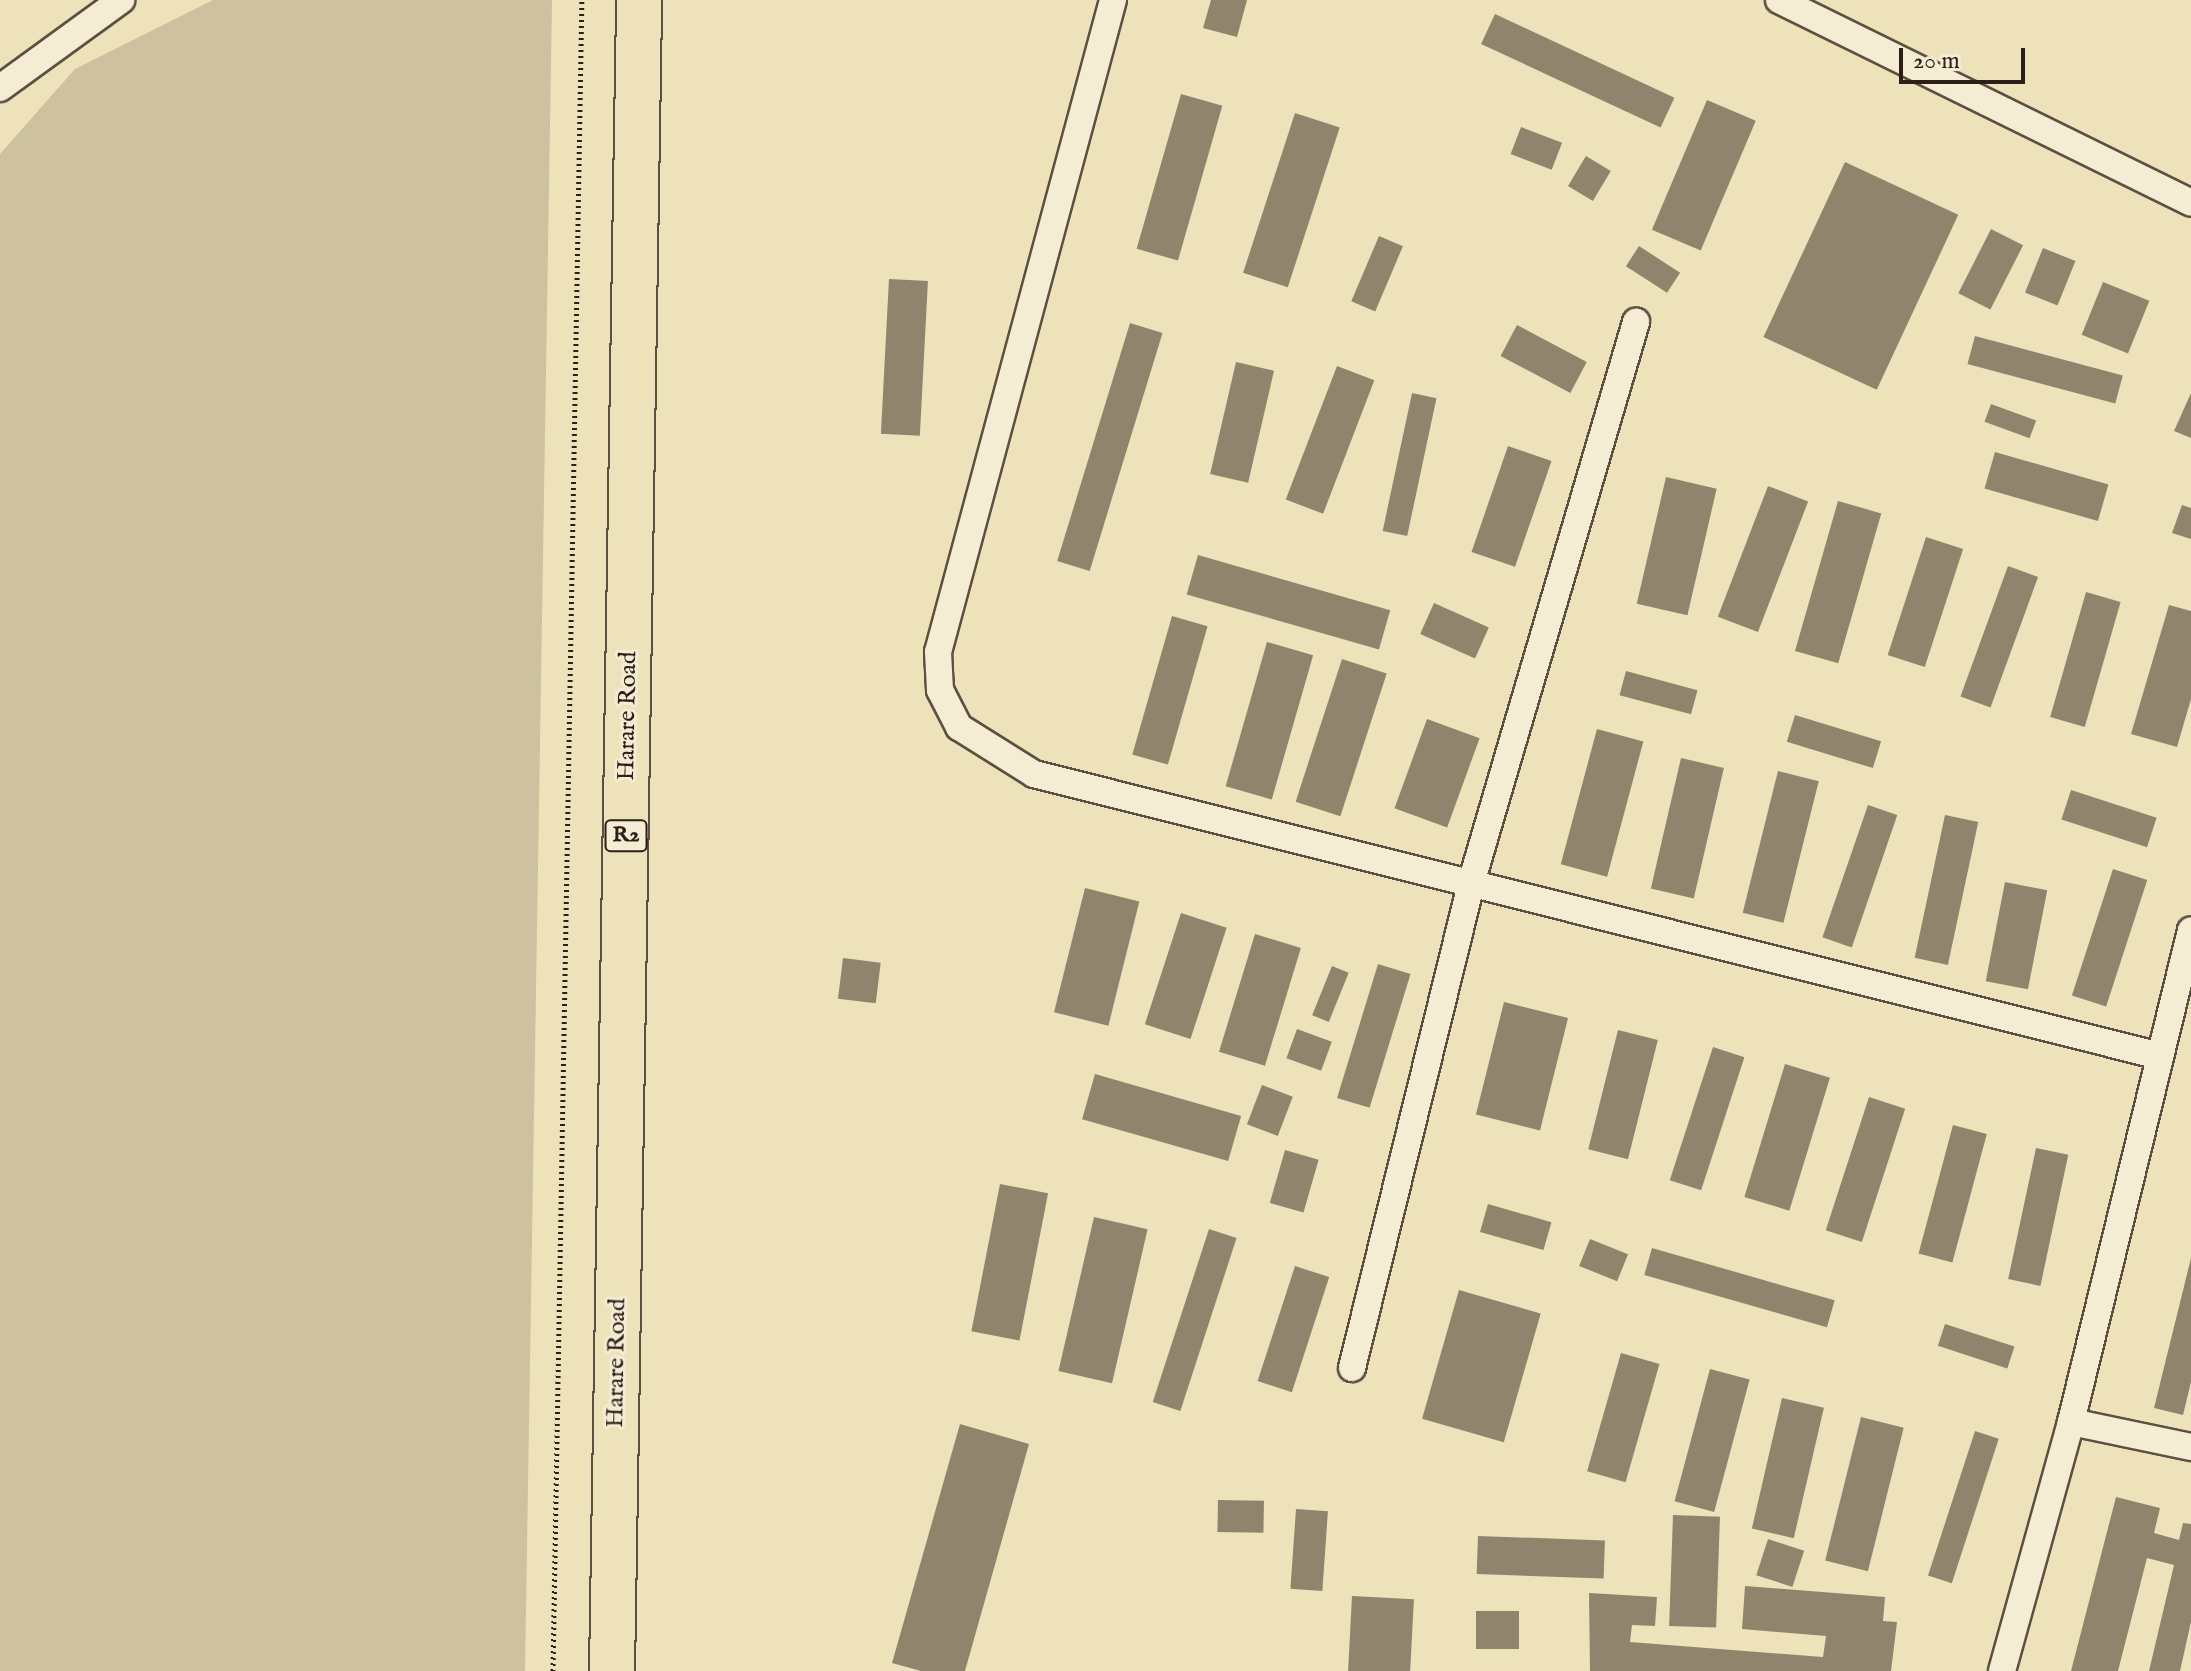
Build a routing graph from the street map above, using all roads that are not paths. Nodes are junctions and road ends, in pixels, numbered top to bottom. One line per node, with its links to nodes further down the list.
1 (121, 0): 5 (lane)
2 (639, 0): 14 (highway, Harare Road / R2)
3 (1113, 0): 8 (lane)
4 (1779, 0): 6 (lane)
5 (0, 88)
6 (2191, 203)
7 (1636, 322): 8 (lane)
8 (1472, 880): 10 (lane); 11 (lane)
9 (2191, 930): 10 (lane)
10 (2156, 1055): 12 (lane)
11 (1352, 1368)
12 (2071, 1422): 13 (lane); 15 (lane)
13 (2191, 1447)
14 (612, 1671)
15 (2002, 1671)

